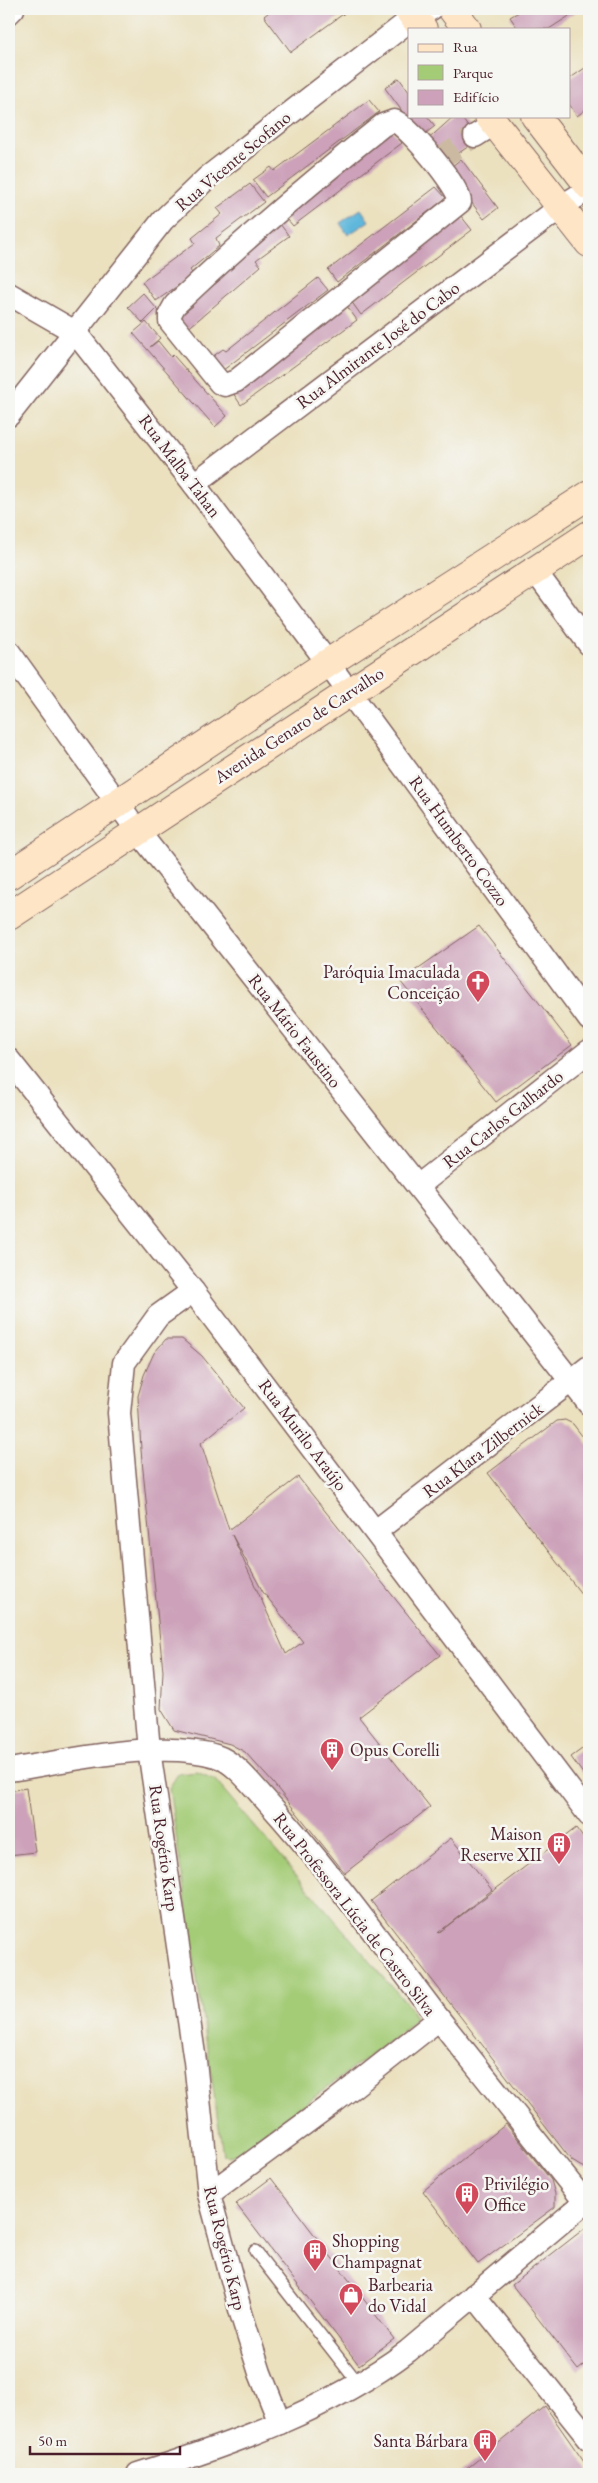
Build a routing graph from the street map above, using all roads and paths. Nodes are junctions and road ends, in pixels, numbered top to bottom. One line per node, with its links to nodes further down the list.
1 (13, 9): 3 (street)
2 (452, 9): 5 (street)
3 (9, 13)
4 (419, 16): 13 (street, Rua Vicente Scofano)
5 (466, 28)
6 (536, 118): 9 (street)
7 (486, 125): 10 (street)
8 (436, 161): 8 (street)
9 (589, 188): 10 (street, Rua Almirante José do Cabo)
10 (562, 206): 11 (street); 15 (street, Rua Almirante José do Cabo)
11 (589, 243)
12 (9, 294): 13 (street, Rua Malba Tahan)
13 (75, 332): 14 (street, Rua Vicente Scofano); 15 (street, Rua Malba Tahan)
14 (9, 415)
15 (194, 484): 21 (street, Rua Malba Tahan)
16 (589, 495): 21 (street, Avenida Genaro de Carvalho)
17 (589, 535): 18 (street, Avenida Genaro de Carvalho)
18 (534, 571): 19 (street); 22 (street, Avenida Genaro de Carvalho)
19 (589, 644)
20 (9, 652): 23 (street, Rua Mário Faustino)
21 (328, 663): 22 (street, Rua Humberto Cozzo); 23 (street, Avenida Genaro de Carvalho)
22 (349, 692): 24 (street, Avenida Genaro de Carvalho); 27 (street, Rua Humberto Cozzo)
23 (117, 804): 24 (street, Rua Mário Faustino); 25 (street, Avenida Genaro de Carvalho)
24 (137, 830): 26 (street, Avenida Genaro de Carvalho); 30 (street, Rua Mário Faustino)
25 (9, 875)
26 (9, 916)
27 (589, 1019)
28 (589, 1051): 30 (street, Rua Carlos Galhardo)
29 (9, 1060): 31 (street, Rua Murilo Araújo)
30 (418, 1186): 33 (street, Rua Mário Faustino)
31 (193, 1291): 35 (street, Rua Murilo Araújo); 36 (street, Rua Rogério Karp)
32 (589, 1367): 33 (street, Rua Klara Zilbernick)
33 (572, 1382): 34 (street, Rua Mário Faustino); 35 (street, Rua Klara Zilbernick)
34 (589, 1404)
35 (376, 1531): 38 (street, Rua Murilo Araújo)
36 (149, 1750): 37 (street, Rua Professora Lúcia de Castro Silva); 39 (street, Rua Professora Lúcia de Castro Silva); 40 (street, Rua Rogério Karp)
37 (9, 1770)
38 (589, 1815)
39 (438, 2019): 40 (street, Rua Professora Lúcia de Castro Silva); 41 (street)
40 (209, 2194): 45 (street, Rua Rogério Karp)
41 (587, 2200): 43 (street)
42 (255, 2251): 44 (lane)
43 (474, 2295): 44 (street); 46 (street)
44 (358, 2383): 45 (street)
45 (280, 2423): 47 (street)
46 (589, 2439)
47 (138, 2474)

